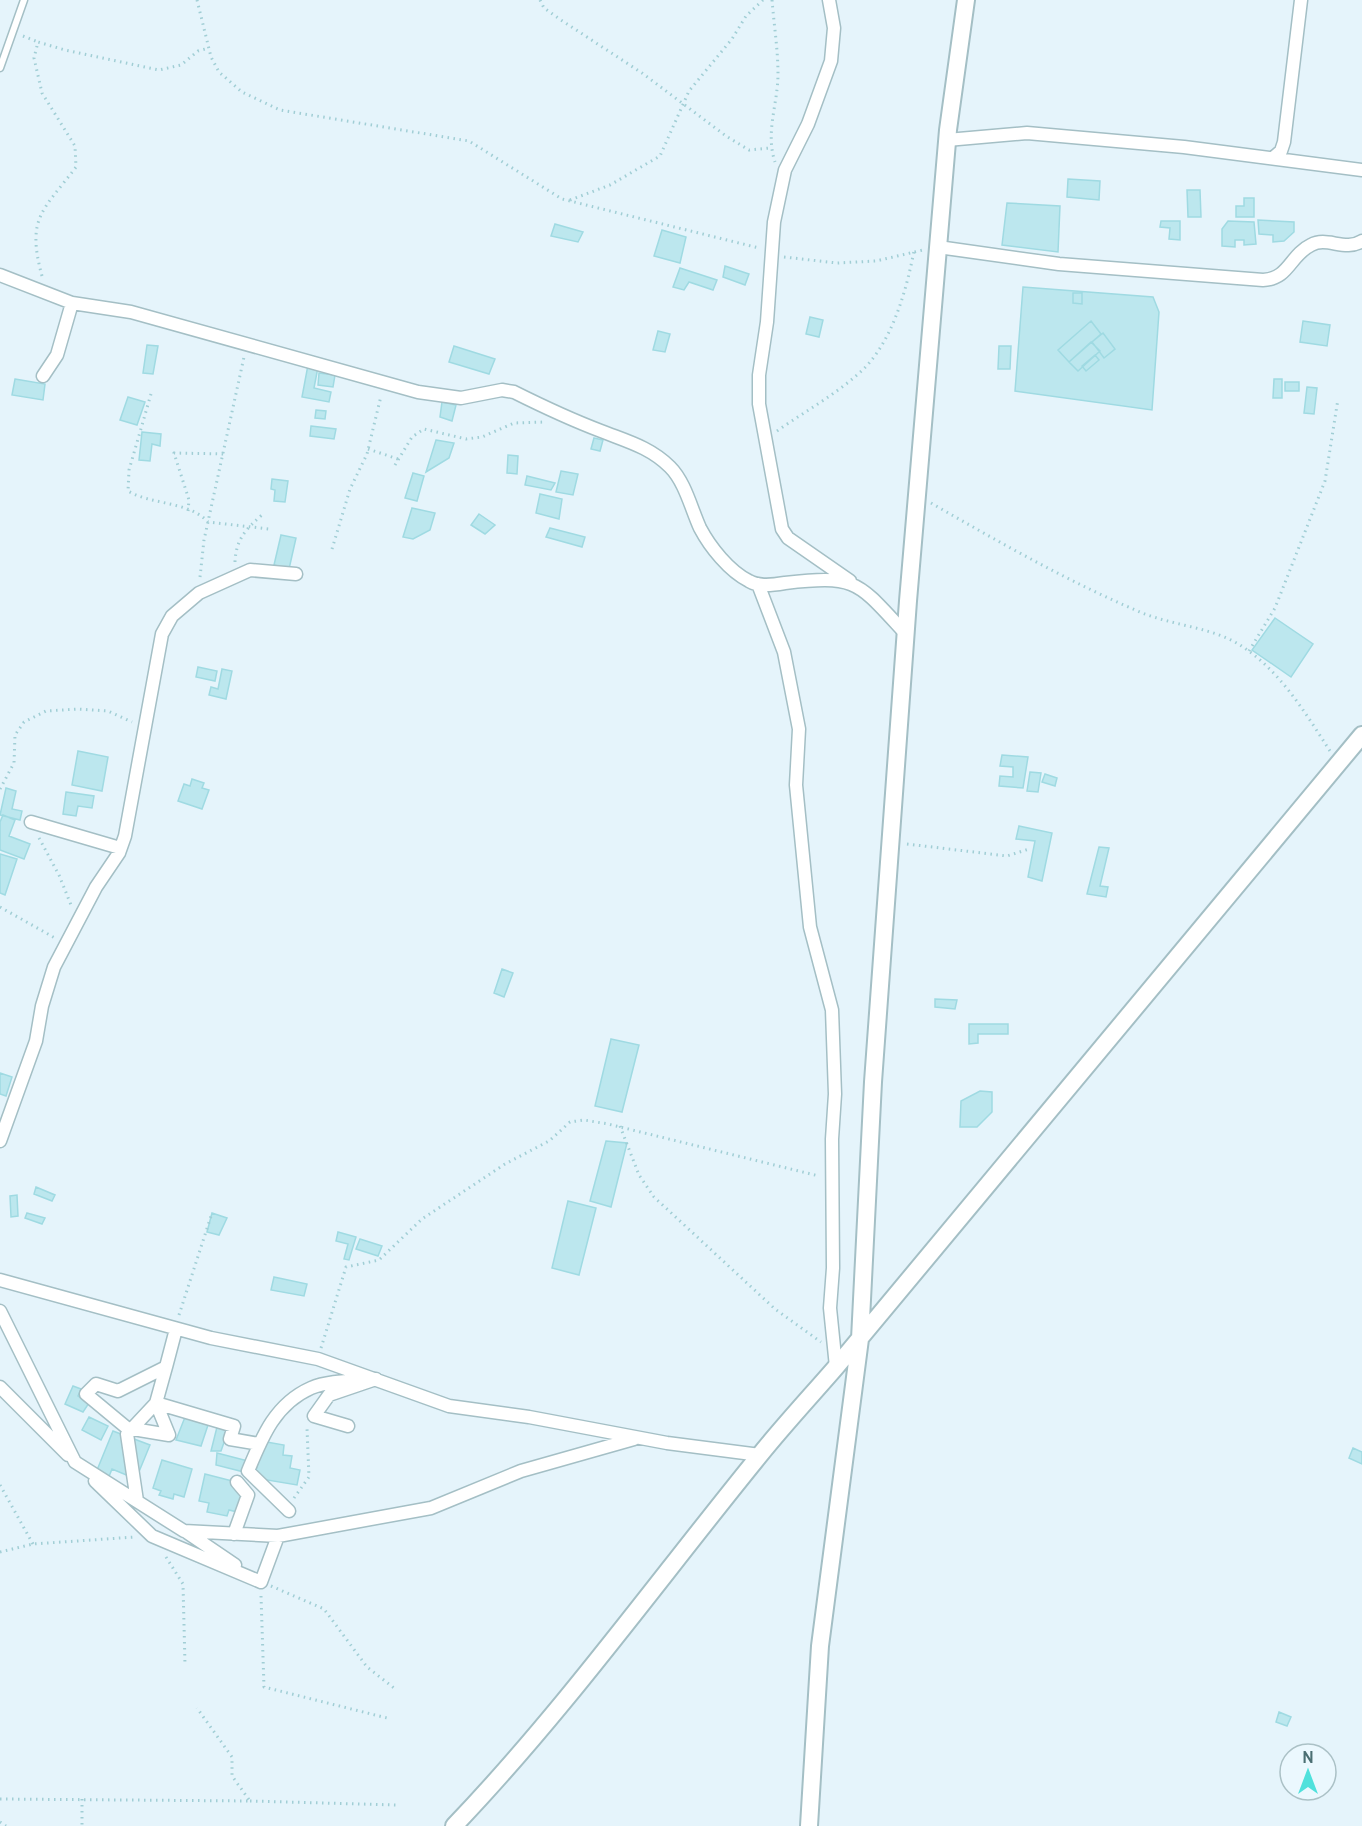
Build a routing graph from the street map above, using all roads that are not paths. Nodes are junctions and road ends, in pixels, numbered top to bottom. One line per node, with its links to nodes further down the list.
1 (24, 0): 5 (lane)
2 (829, 0): 15 (street)
3 (966, 0): 6 (street)
4 (1302, 0): 7 (street)
5 (0, 68)
6 (947, 140): 7 (street); 10 (street)
7 (1274, 157): 8 (street)
8 (1362, 170)
9 (1362, 241): 10 (street)
10 (938, 247): 17 (street)
11 (0, 275): 12 (street)
12 (72, 303): 13 (street); 16 (street)
13 (44, 376)
14 (296, 574): 20 (street)
15 (850, 582): 16 (street); 17 (street)
16 (758, 584): 26 (street)
17 (905, 633): 25 (street)
18 (1362, 735): 25 (street)
19 (31, 822): 20 (street)
20 (120, 848): 21 (street)
21 (0, 1141)
22 (0, 1280): 24 (street)
23 (0, 1311): 36 (street)
24 (176, 1329): 27 (street); 28 (street)
25 (860, 1339): 26 (street); 45 (street)
26 (836, 1359): 35 (street)
27 (166, 1367): 30 (street); 32 (street)
28 (376, 1379): 31 (street); 33 (street); 34 (street)
29 (0, 1387): 36 (street)
30 (156, 1403): 32 (street); 32 (street); 34 (street)
31 (348, 1426)
32 (131, 1429): 38 (street)
33 (638, 1438): 35 (street); 42 (street)
34 (259, 1444): 39 (street)
35 (760, 1455): 44 (street)
36 (75, 1462): 38 (street); 43 (street)
37 (237, 1482): 41 (street)
38 (137, 1501): 40 (street)
39 (289, 1511)
40 (184, 1531): 41 (street); 43 (street)
41 (234, 1534): 42 (street)
42 (278, 1536): 43 (street)
43 (261, 1582)
44 (454, 1826)
45 (809, 1826)

